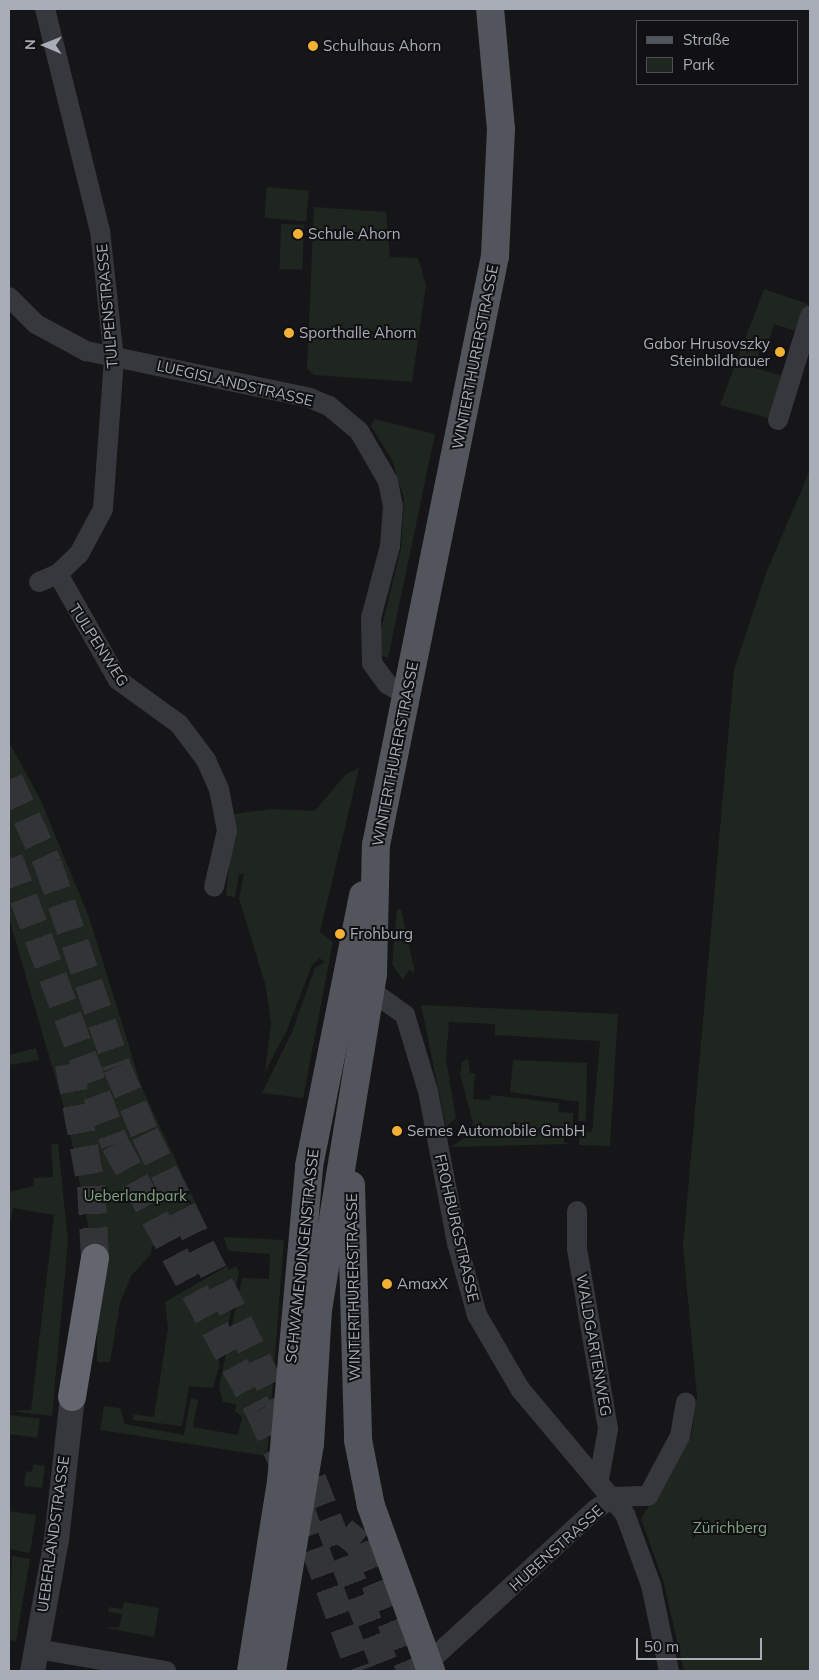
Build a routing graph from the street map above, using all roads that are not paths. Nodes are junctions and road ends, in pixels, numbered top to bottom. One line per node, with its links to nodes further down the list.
1 (45, 9): 5 (street, TULPENSTRASSE)
2 (490, 9): 9 (main road, WINTERTHURERSTRASSE)
3 (9, 297): 5 (street, LUEGISLANDSTRASSE)
4 (810, 316): 6 (street)
5 (114, 359): 7 (street, TULPENSTRASSE); 9 (street, LUEGISLANDSTRASSE)
6 (778, 420)
7 (58, 574): 8 (street, TULPENSTRASSE); 11 (street, TULPENWEG)
8 (39, 582)
9 (407, 695): 10 (main road, WINTERTHURERSTRASSE)
10 (376, 845): 12 (main road, WINTERTHURERSTRASSE); 13 (main road, SCHWAMENDINGENSTRASSE)
11 (214, 887)
12 (370, 990): 13 (street); 15 (main road, WINTERTHURERSTRASSE); 20 (street, FROHBURGSTRASSE)
13 (342, 993): 14 (main road, SCHWAMENDINGENSTRASSE)
14 (310, 1166): 15 (main road); 25 (main road, SCHWAMENDINGENSTRASSE)
15 (342, 1168): 23 (main road, WINTERTHURERSTRASSE); 26 (main road, SCHWAMENDINGENSTRASSE)
16 (577, 1211): 20 (street, WALDGARTENWEG)
17 (95, 1258): 18 (highway)
18 (72, 1397): 22 (street, UEBERLANDSTRASSE)
19 (686, 1403): 21 (street, HUBENSTRASSE)
20 (599, 1479): 21 (street, FROHBURGSTRASSE)
21 (614, 1497): 23 (street, HUBENSTRASSE); 27 (street, FROHBURGSTRASSE)
22 (34, 1660): 24 (street)
23 (426, 1668)
24 (166, 1671)
25 (251, 1671)
26 (272, 1671)
27 (669, 1671)

